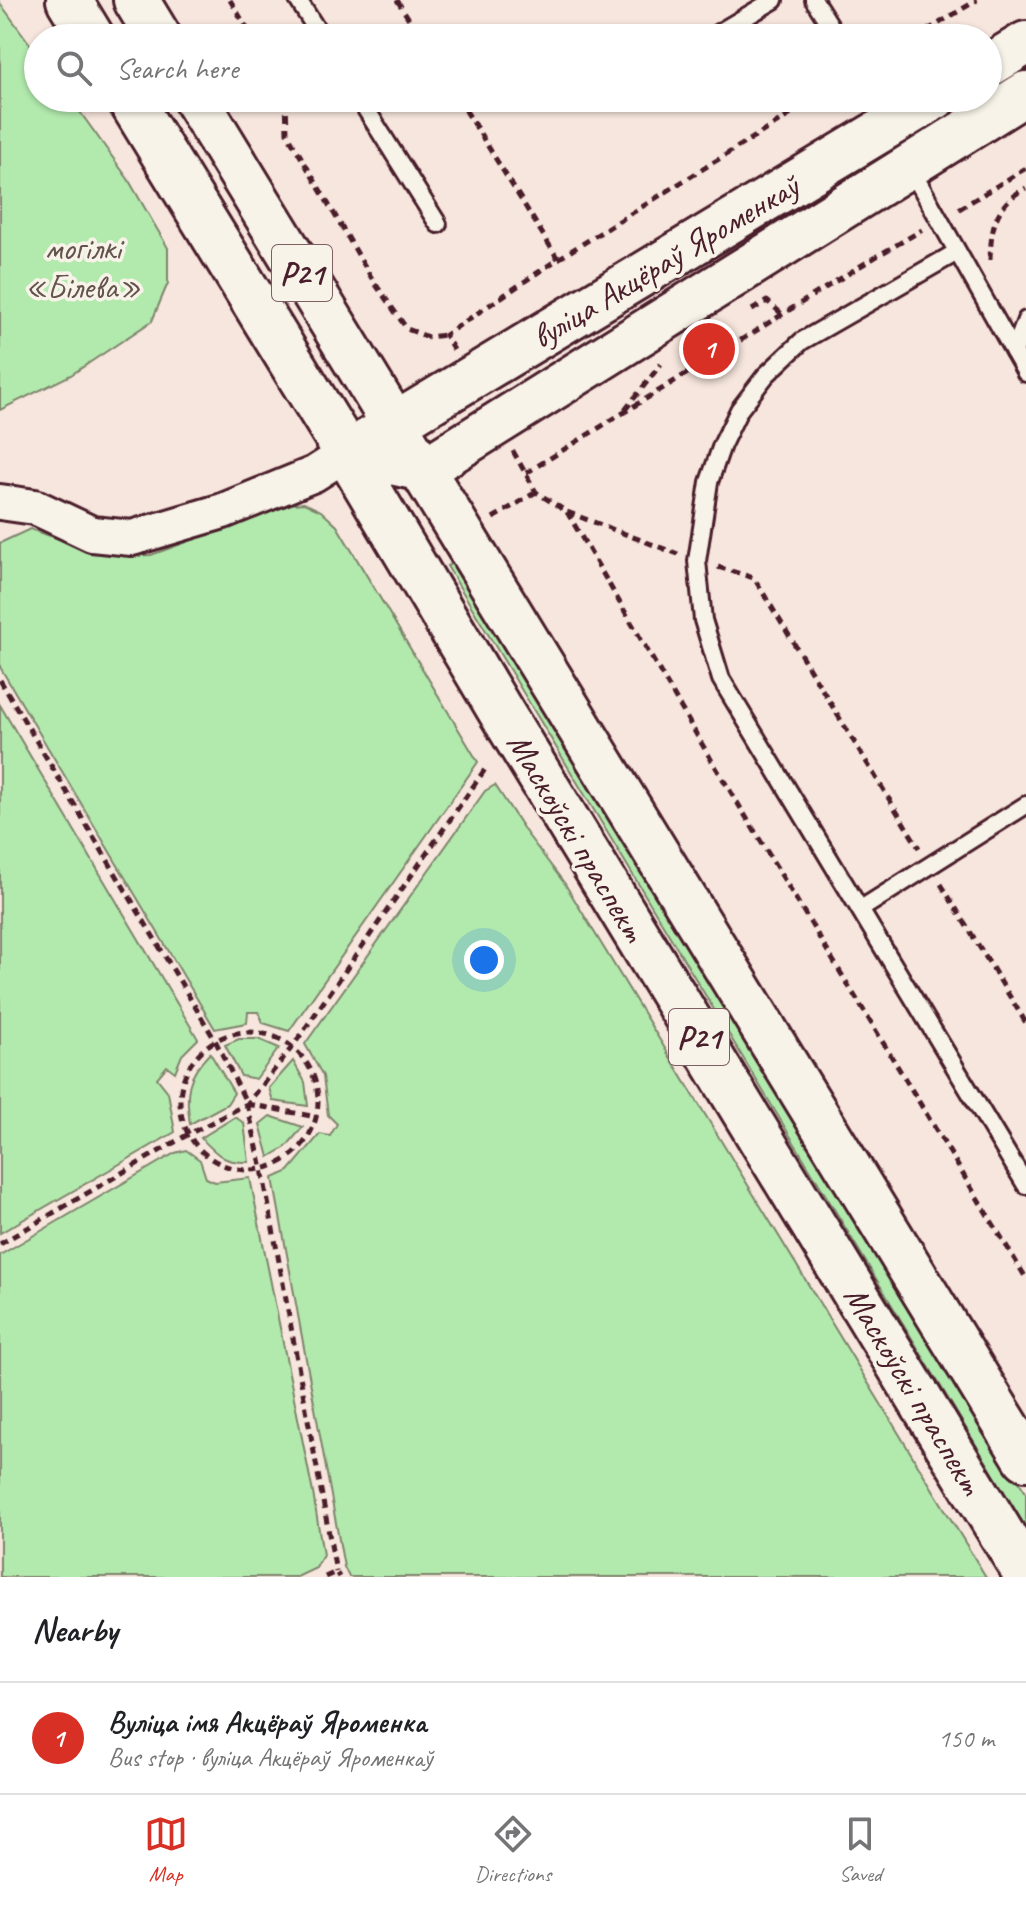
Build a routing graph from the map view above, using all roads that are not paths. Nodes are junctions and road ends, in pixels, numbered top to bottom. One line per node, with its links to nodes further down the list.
1 (69, 0): 6 (main road)
2 (136, 0): 7 (main road)
3 (298, 0): 8 (lane)
4 (774, 0): 9 (lane)
5 (814, 0): 10 (lane)
6 (84, 24)
7 (151, 24)
8 (313, 24)
9 (734, 24)
10 (829, 24)
11 (1026, 43): 12 (street)
12 (1002, 58)
13 (1026, 93): 14 (street, вуліца Акцёраў Яроменкаў)
14 (1002, 108)
15 (138, 112): 27 (main road, Маскоўскі праспект / Р21)
16 (204, 112): 26 (main road, Маскоўскі праспект / Р21)
17 (368, 112): 21 (lane)
18 (881, 112): 20 (street); 26 (street, вуліца Акцёраў Яроменкаў)
19 (996, 112): 20 (street, вуліца Акцёраў Яроменкаў)
20 (909, 166): 22 (lane); 28 (street, вуліца Акцёраў Яроменкаў)
21 (438, 224)
22 (957, 252): 24 (lane); 31 (lane)
23 (1026, 320): 24 (lane)
24 (1014, 352): 25 (lane)
25 (1026, 373)
26 (395, 424): 27 (street, вуліца Акцёраў Яроменкаў); 28 (main road, Маскоўскі праспект / Р21)
27 (347, 453): 28 (street); 29 (street); 34 (main road, Маскоўскі праспект / Р21)
28 (423, 470): 33 (main road, Маскоўскі праспект / Р21)
29 (0, 502)
30 (1026, 805): 31 (lane)
31 (861, 909): 32 (lane)
32 (1026, 1185)
33 (1026, 1458)
34 (1026, 1574)

